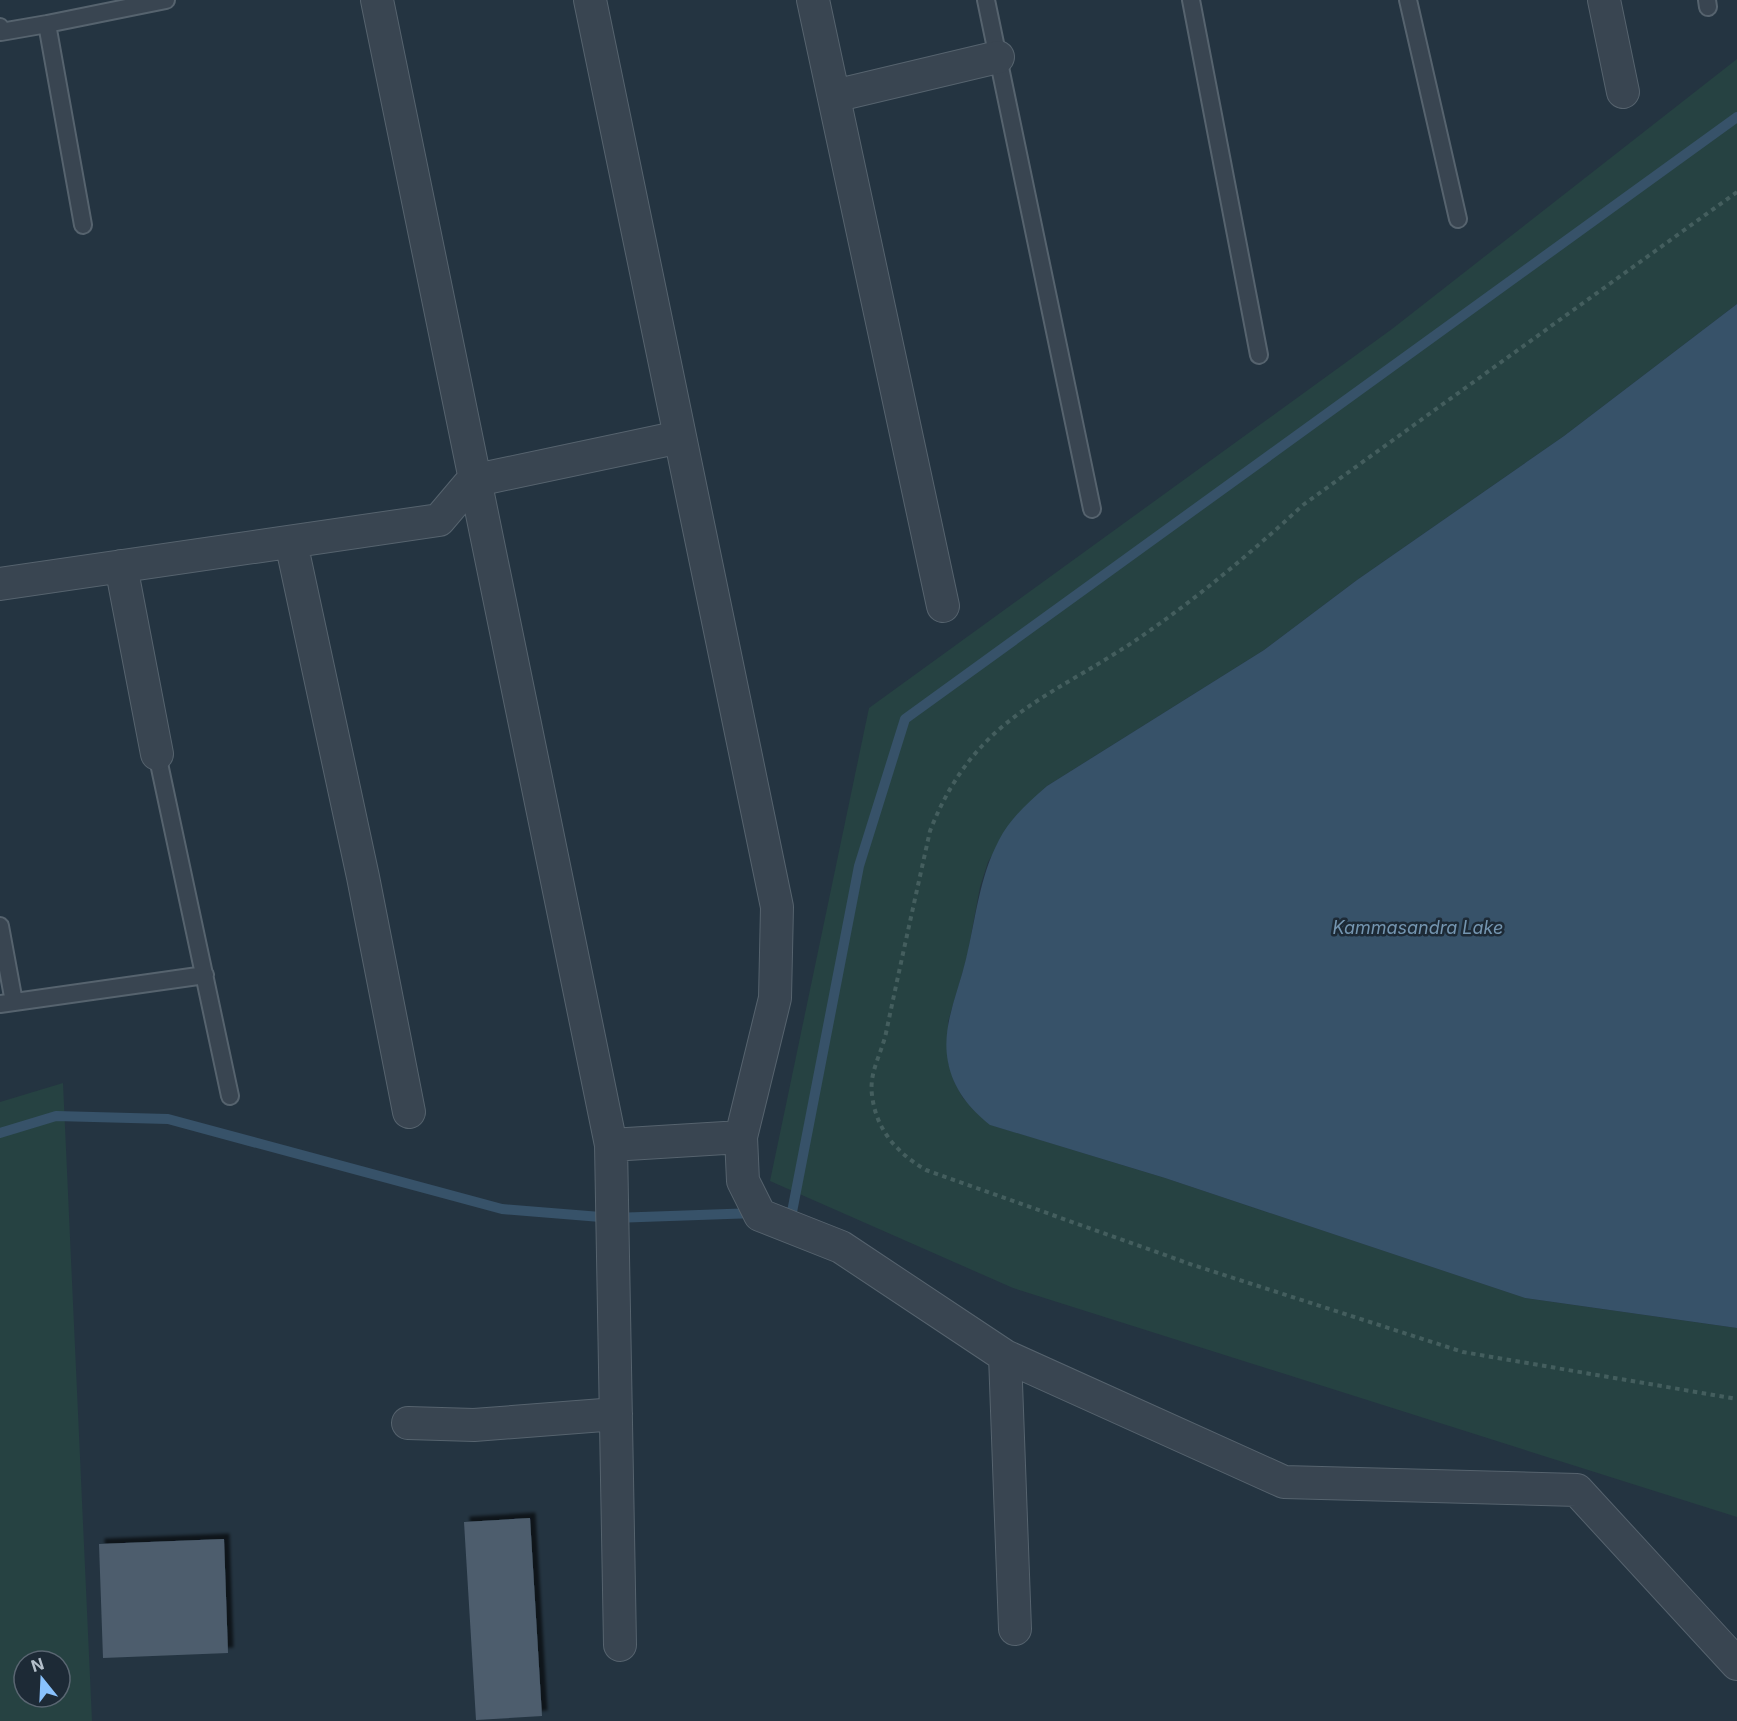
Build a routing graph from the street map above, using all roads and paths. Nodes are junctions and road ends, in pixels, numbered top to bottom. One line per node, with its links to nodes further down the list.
1 (166, 0): 9 (lane)
2 (377, 0): 19 (street)
3 (590, 0): 18 (street)
4 (813, 0): 13 (street)
5 (986, 0): 11 (lane)
6 (1191, 0): 17 (lane)
7 (1408, 0): 15 (lane)
8 (1604, 0): 12 (street)
9 (47, 24): 10 (lane); 16 (lane)
10 (0, 27)
11 (998, 57): 13 (street); 20 (lane)
12 (1623, 92)
13 (834, 96): 24 (street)
14 (1737, 192): 34 (path)
15 (1458, 219)
16 (83, 225)
17 (1259, 356)
18 (680, 437): 19 (street); 31 (street)
19 (476, 480): 21 (street); 32 (street)
20 (1092, 508)
21 (291, 542): 22 (street); 30 (street)
22 (121, 566): 23 (street); 25 (street)
23 (0, 585)
24 (943, 606)
25 (157, 754): 27 (lane)
26 (0, 926): 28 (lane)
27 (205, 975): 28 (lane); 29 (lane)
28 (7, 1003)
29 (230, 1096)
30 (409, 1112)
31 (741, 1137): 32 (street); 33 (street)
32 (611, 1145): 35 (street)
33 (1005, 1356): 37 (street); 39 (street)
34 (1737, 1399)
35 (616, 1414): 36 (street); 38 (street)
36 (408, 1423)
37 (1015, 1629)
38 (620, 1645)
39 (1737, 1664)

